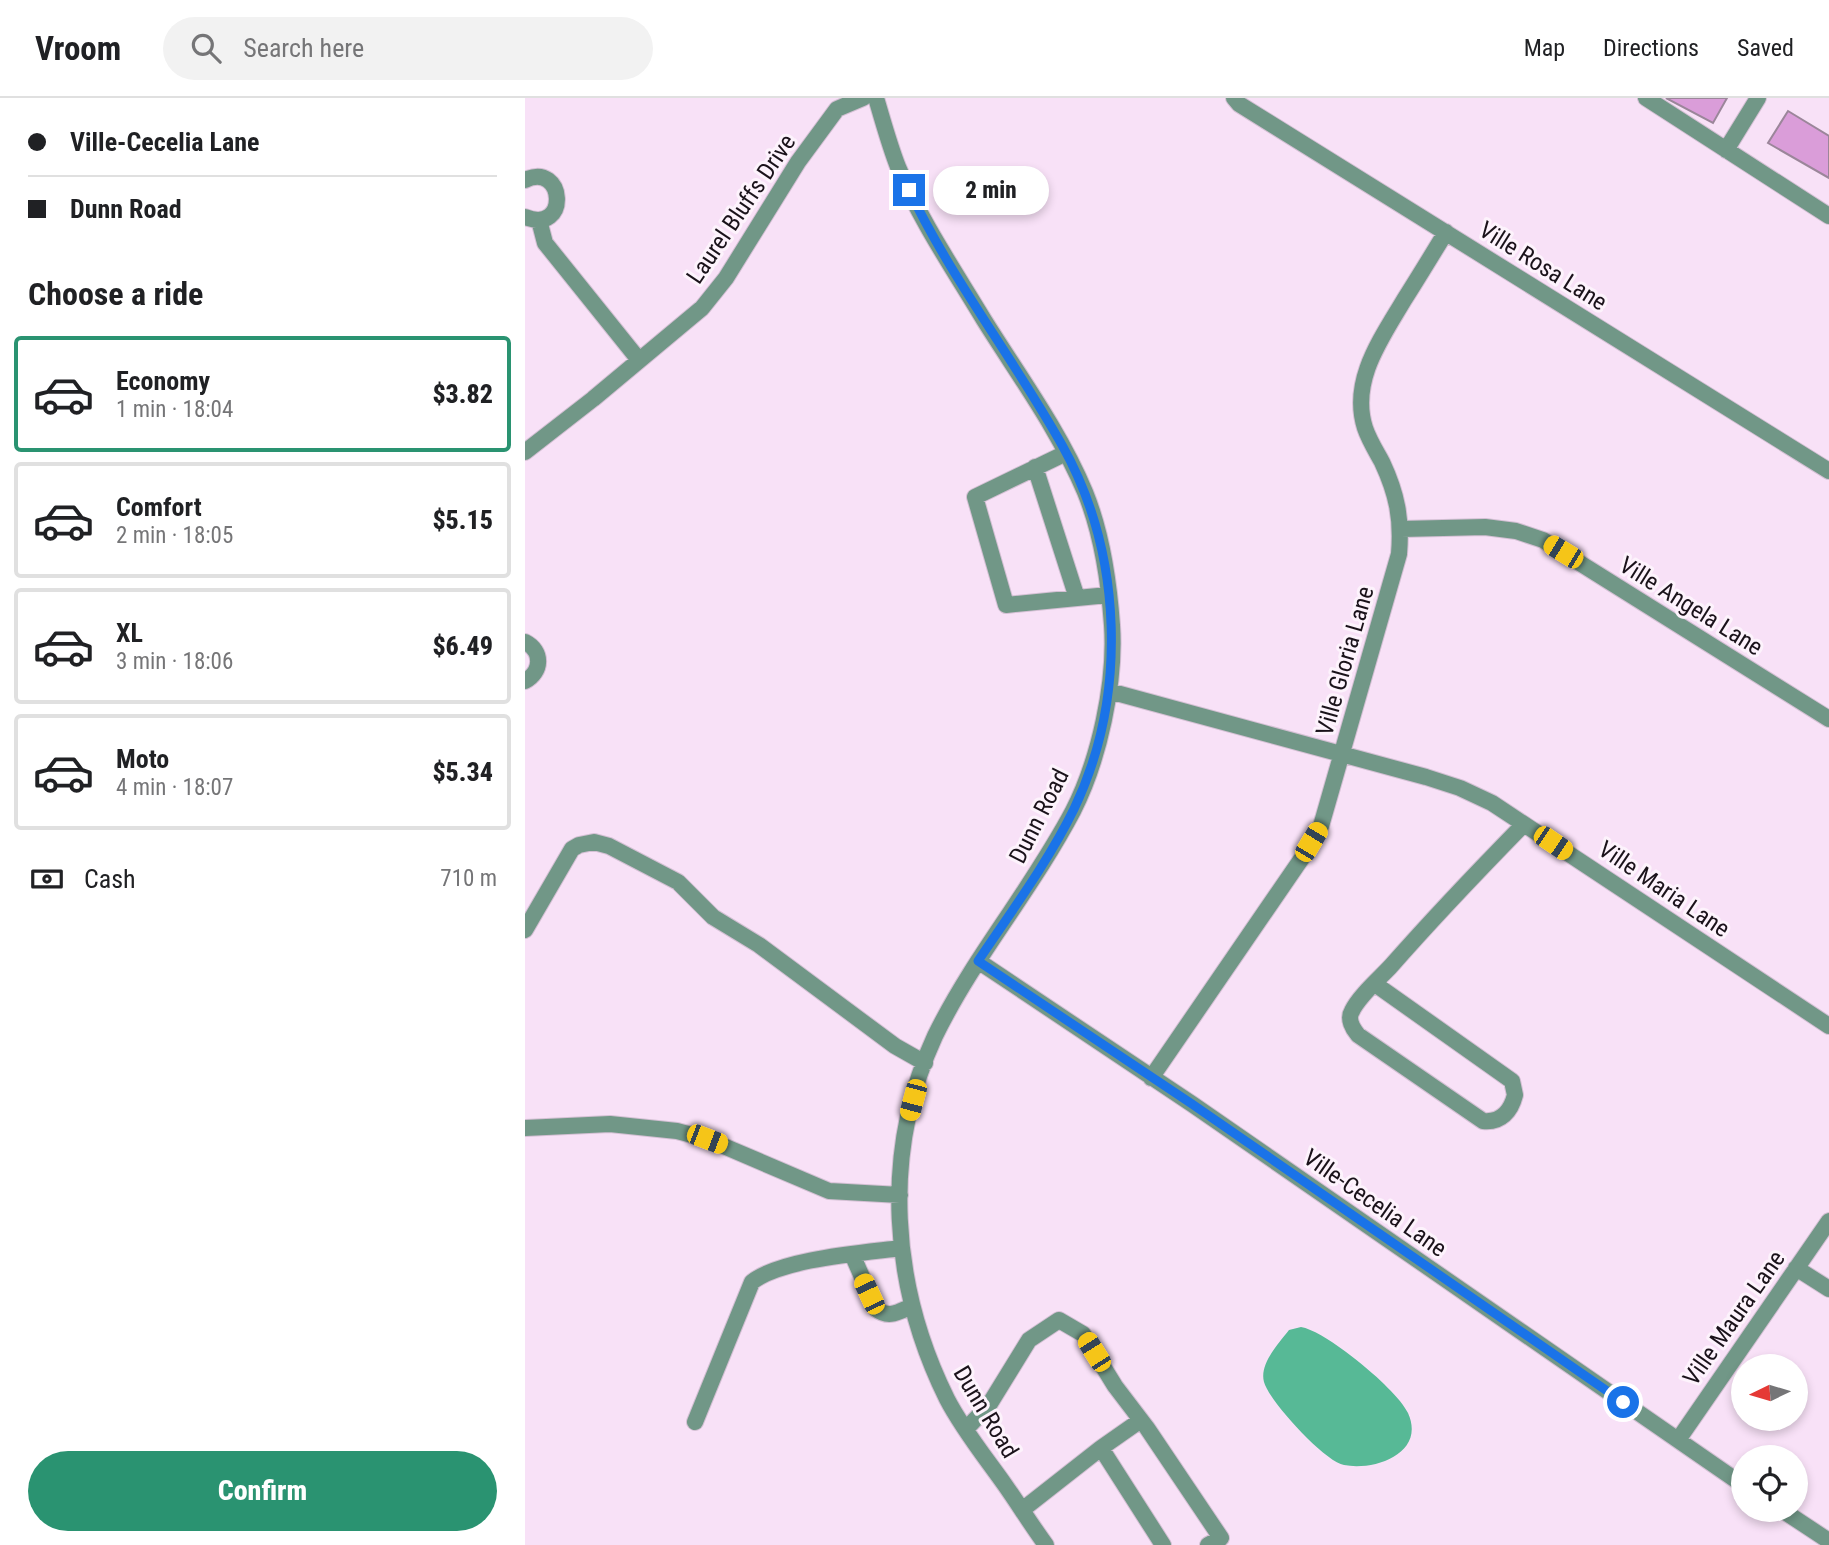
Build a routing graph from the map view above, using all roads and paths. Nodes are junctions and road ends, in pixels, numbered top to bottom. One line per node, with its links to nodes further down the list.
1 (863, 98): 11 (street, Laurel Bluffs Drive)
2 (876, 98): 13 (street, Dunn Road)
3 (1234, 98): 10 (street, Ville Rosa Lane)
4 (1758, 98): 6 (street)
5 (1655, 100): 6 (street)
6 (1726, 150): 8 (street)
7 (525, 180): 9 (street)
8 (1829, 216)
9 (532, 219): 11 (street)
10 (1446, 232): 15 (street, Ville Rosa Lane); 16 (street, Ville Gloria Lane)
11 (639, 360): 12 (street, Laurel Bluffs Drive)
12 (525, 453)
13 (1066, 453): 14 (street); 17 (street, Dunn Road)
14 (1035, 467): 18 (street); 18 (street)
15 (1829, 471)
16 (1401, 529): 22 (street, Ville Angela Lane); 23 (street, Ville Gloria Lane)
17 (1108, 596): 18 (street); 21 (street, Dunn Road)
18 (1077, 598)
19 (525, 642): 20 (street)
20 (525, 681)
21 (1109, 691): 23 (street, Ville Maria Lane); 26 (street, Dunn Road)
22 (1829, 719)
23 (1342, 755): 24 (street, Ville Maria Lane); 30 (street, Ville Gloria Lane)
24 (1524, 824): 27 (street); 28 (street, Ville Maria Lane)
25 (525, 930): 29 (street)
26 (978, 961): 29 (street, Dunn Road); 30 (street, Ville-Cecelia Lane)
27 (1375, 984): 27 (street)
28 (1829, 1026)
29 (925, 1063): 32 (street, Dunn Road)
30 (1151, 1078): 42 (street, Ville-Cecelia Lane)
31 (525, 1128): 32 (street)
32 (899, 1195): 34 (street, Dunn Road)
33 (1829, 1221): 36 (street, Ville Maura Lane)
34 (901, 1248): 35 (street); 38 (street, Dunn Road)
35 (852, 1254): 38 (street); 40 (street)
36 (1796, 1268): 37 (street); 42 (street, Ville Maura Lane)
37 (1829, 1289)
38 (912, 1306): 41 (street, Dunn Road)
39 (1141, 1420): 41 (street); 43 (street); 50 (street)
40 (695, 1422)
41 (966, 1429): 45 (street, Dunn Road)
42 (1678, 1440): 44 (street, Ville-Cecelia Lane)
43 (1101, 1448): 45 (street); 49 (street)
44 (1731, 1477)
45 (1022, 1510): 48 (street, Dunn Road)
46 (1800, 1522): 47 (street)
47 (1829, 1541)
48 (1046, 1545)
49 (1163, 1545)
50 (1207, 1545)

